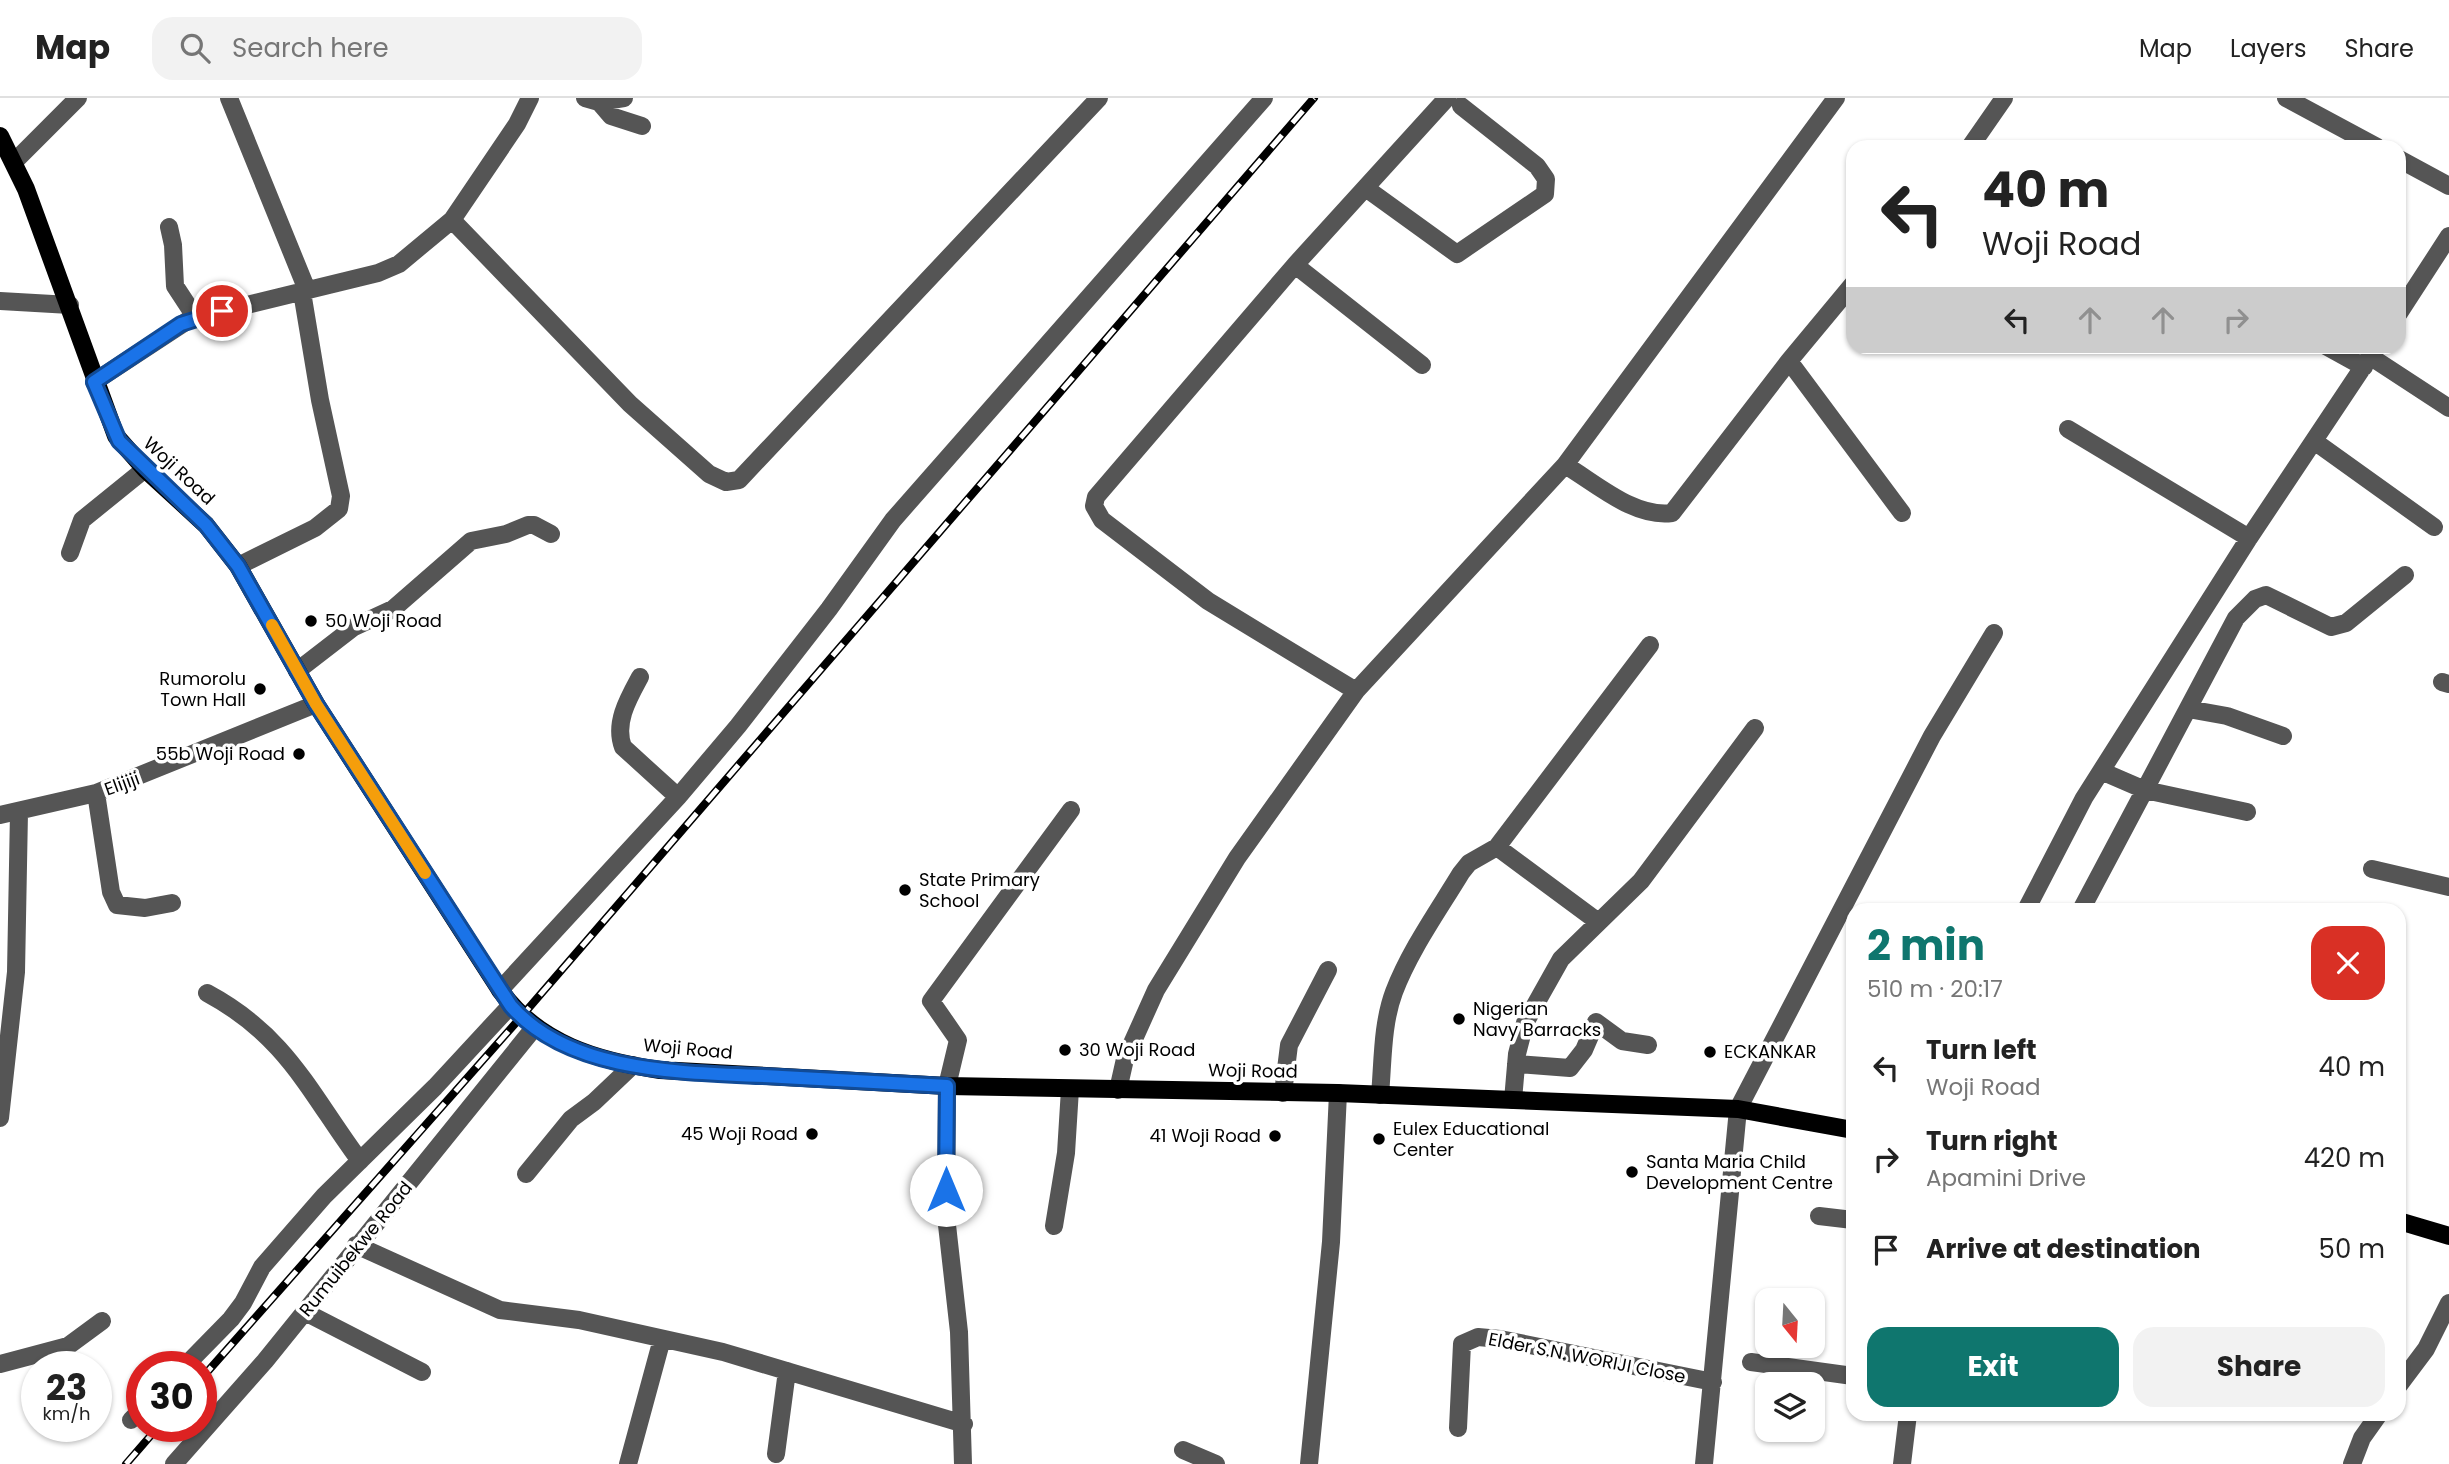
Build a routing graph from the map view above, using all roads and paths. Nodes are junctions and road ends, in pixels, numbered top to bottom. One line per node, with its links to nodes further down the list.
1 (78, 98): 16 (street)
2 (229, 98): 24 (street)
3 (530, 98): 20 (street)
4 (624, 98): 10 (street)
5 (1099, 98): 20 (street)
6 (1264, 98): 58 (street)
7 (1836, 98): 37 (street)
8 (2004, 98): 14 (street)
9 (2286, 98): 15 (street)
10 (592, 100): 12 (street)
11 (1454, 102): 19 (street); 19 (street)
12 (642, 126)
13 (0, 136): 16 (main road, Woji Road)
14 (1975, 140)
15 (2363, 140)
16 (14, 162): 28 (main road, Woji Road)
17 (2406, 163): 18 (street)
18 (2449, 186)
19 (1367, 189): 23 (street)
20 (452, 220): 24 (street)
21 (169, 227): 29 (street)
22 (2449, 236): 27 (street)
23 (1295, 265): 32 (street); 50 (street)
24 (305, 291): 29 (street); 44 (street)
25 (1846, 292): 31 (street)
26 (0, 301): 28 (street)
27 (2406, 302)
28 (69, 305): 33 (main road, Woji Road)
29 (195, 318): 33 (street)
30 (2371, 357): 34 (street); 36 (street)
31 (1789, 361): 37 (street); 39 (street)
32 (1422, 365)
33 (94, 382): 38 (main road, Woji Road)
34 (2449, 408)
35 (2068, 429): 42 (street)
36 (2314, 442): 40 (street); 42 (street)
37 (1566, 466): 50 (street)
38 (145, 468): 43 (street); 44 (main road, Woji Road)
39 (1902, 513)
40 (2434, 527)
41 (551, 534): 48 (street)
42 (2249, 538): 55 (street)
43 (70, 553)
44 (238, 566): 48 (main road, Woji Road)
45 (2404, 575): 52 (street)
46 (1994, 633): 86 (street)
47 (1650, 645): 63 (street)
48 (297, 671): 51 (main road, Woji Road)
49 (640, 677): 58 (street)
50 (1356, 691): 81 (street)
51 (316, 704): 57 (street, Elijiji); 72 (main road, Woji Road)
52 (2188, 709): 54 (street); 56 (street)
53 (1755, 728): 69 (street)
54 (2283, 736)
55 (2101, 771): 56 (street); 67 (street)
56 (2145, 790): 61 (street); 68 (street)
57 (96, 793): 60 (street, Elijiji); 66 (street)
58 (678, 797): 72 (street)
59 (1071, 810): 79 (street)
60 (19, 812): 62 (street, Elijiji); 70 (street)
61 (2247, 812)
62 (0, 815)
63 (1497, 847): 69 (street); 84 (street)
64 (2372, 869): 65 (street)
65 (2449, 887)
66 (172, 903)
67 (2030, 903)
68 (2085, 903)
69 (1597, 921): 77 (street)
70 (8, 967): 87 (street)
71 (1328, 970): 82 (street)
72 (500, 990): 74 (main road, Woji Road)
73 (208, 993): 89 (street)
74 (511, 1006): 75 (main road, Woji Road); 89 (street)
75 (534, 1028): 78 (main road, Woji Road); 96 (street, Rumuibekwe Road)
76 (1648, 1045): 77 (street)
77 (1516, 1064): 85 (street)
78 (633, 1065): 79 (main road, Woji Road); 90 (street)
79 (947, 1086): 80 (main road, Woji Road); 111 (street)
80 (1070, 1089): 81 (main road, Woji Road); 94 (street)
81 (1118, 1090): 82 (main road, Woji Road)
82 (1283, 1093): 83 (main road, Woji Road)
83 (1338, 1093): 84 (main road, Woji Road); 119 (street)
84 (1380, 1095): 85 (main road, Woji Road)
85 (1513, 1100): 86 (main road, Woji Road)
86 (1738, 1109): 88 (main road, Woji Road); 108 (street)
87 (0, 1118)
88 (1846, 1129)
89 (360, 1161): 101 (street)
90 (526, 1174)
91 (1819, 1216): 92 (street)
92 (1846, 1219)
93 (2406, 1223): 95 (main road)
94 (1054, 1226)
95 (2449, 1236)
96 (356, 1245): 98 (street, Rumuibekwe Road); 100 (street)
97 (2449, 1303): 107 (street)
98 (305, 1312): 104 (street); 115 (street, Rumuibekwe Road)
99 (102, 1321): 103 (street)
100 (662, 1339): 105 (street); 116 (street)
101 (199, 1351)
102 (1751, 1362): 106 (street)
103 (0, 1364)
104 (422, 1371)
105 (787, 1371): 111 (street); 114 (street)
106 (1846, 1375)
107 (2406, 1376)
108 (1713, 1382): 112 (street, Elder S.N. WORIJI Close); 120 (street)
109 (1907, 1421): 121 (street)
110 (2374, 1421): 122 (street)
111 (964, 1424): 117 (street)
112 (1458, 1428)
113 (1183, 1450): 118 (street)
114 (776, 1454)
115 (174, 1464)
116 (628, 1464)
117 (963, 1464)
118 (1216, 1464)
119 (1309, 1464)
120 (1704, 1464)
121 (1902, 1464)
122 (2352, 1464)

